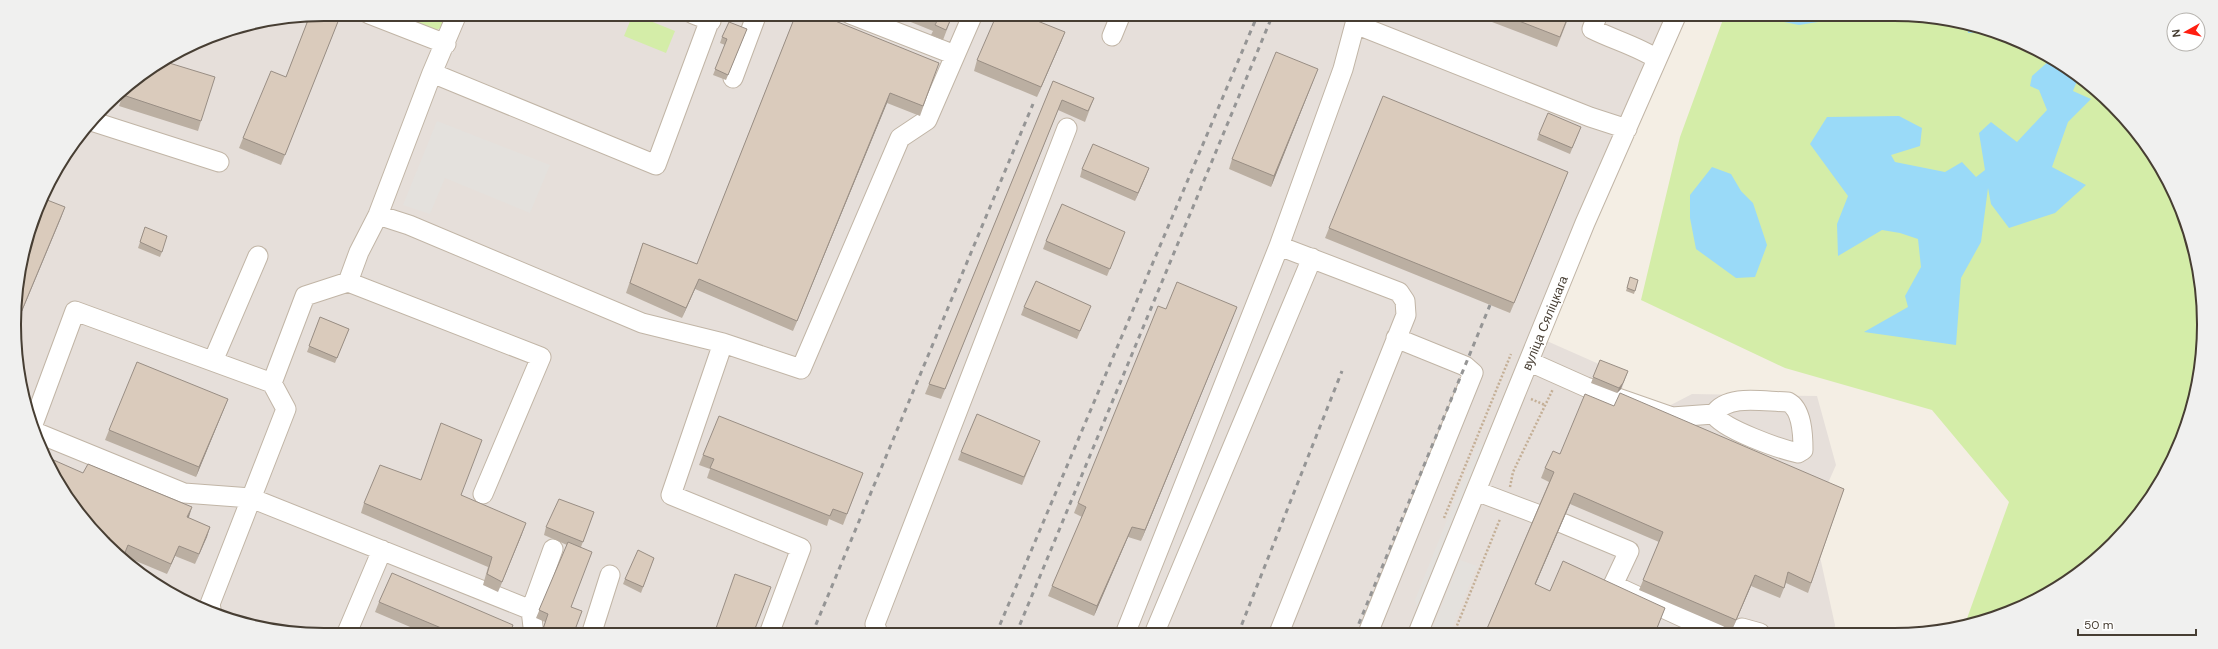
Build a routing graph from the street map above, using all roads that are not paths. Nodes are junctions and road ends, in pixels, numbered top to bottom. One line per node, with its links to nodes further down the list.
1 (387, 21): 13 (street)
2 (454, 21): 13 (street)
3 (711, 21): 16 (street)
4 (750, 21): 17 (street)
5 (868, 21): 14 (street)
6 (970, 21): 14 (street)
7 (1117, 21): 12 (street)
8 (1355, 21): 23 (street)
9 (1361, 21): 20 (street)
10 (1595, 21): 15 (street)
11 (1674, 21): 15 (street, вуліца Сяліцкага)
12 (1112, 36)
13 (446, 44): 16 (street)
14 (955, 55): 28 (street)
15 (1657, 59): 20 (street, вуліца Сяліцкага)
16 (432, 73): 22 (street)
17 (733, 78)
18 (97, 123): 21 (street)
19 (1067, 128): 49 (street)
20 (1627, 129): 30 (street, вуліца Сяліцкага)
21 (219, 162)
22 (378, 215): 26 (street); 28 (street)
23 (1280, 246): 25 (street); 50 (street)
24 (258, 256): 29 (street)
25 (1312, 258): 27 (street); 51 (street)
26 (348, 282): 31 (street); 36 (street)
27 (1396, 338): 52 (street); 53 (street)
28 (722, 343): 48 (street)
29 (214, 361): 31 (street); 33 (street)
30 (1530, 362): 32 (street); 35 (street, вуліца Сяліцкага)
31 (272, 383): 37 (street)
32 (1714, 414)
33 (36, 417)
34 (42, 435): 37 (street)
35 (1476, 491): 38 (street); 54 (street, вуліца Сяліцкага)
36 (483, 494)
37 (252, 498): 41 (street); 43 (street)
38 (1537, 514)
39 (1562, 523): 55 (street)
40 (553, 549): 44 (street)
41 (382, 550): 44 (street); 45 (street)
42 (610, 575): 47 (street)
43 (210, 606)
44 (531, 610): 46 (street)
45 (349, 628)
46 (533, 628)
47 (593, 628)
48 (771, 628)
49 (876, 628)
50 (1128, 628)
51 (1157, 628)
52 (1281, 628)
53 (1370, 628)
54 (1420, 628)
55 (1706, 628)

